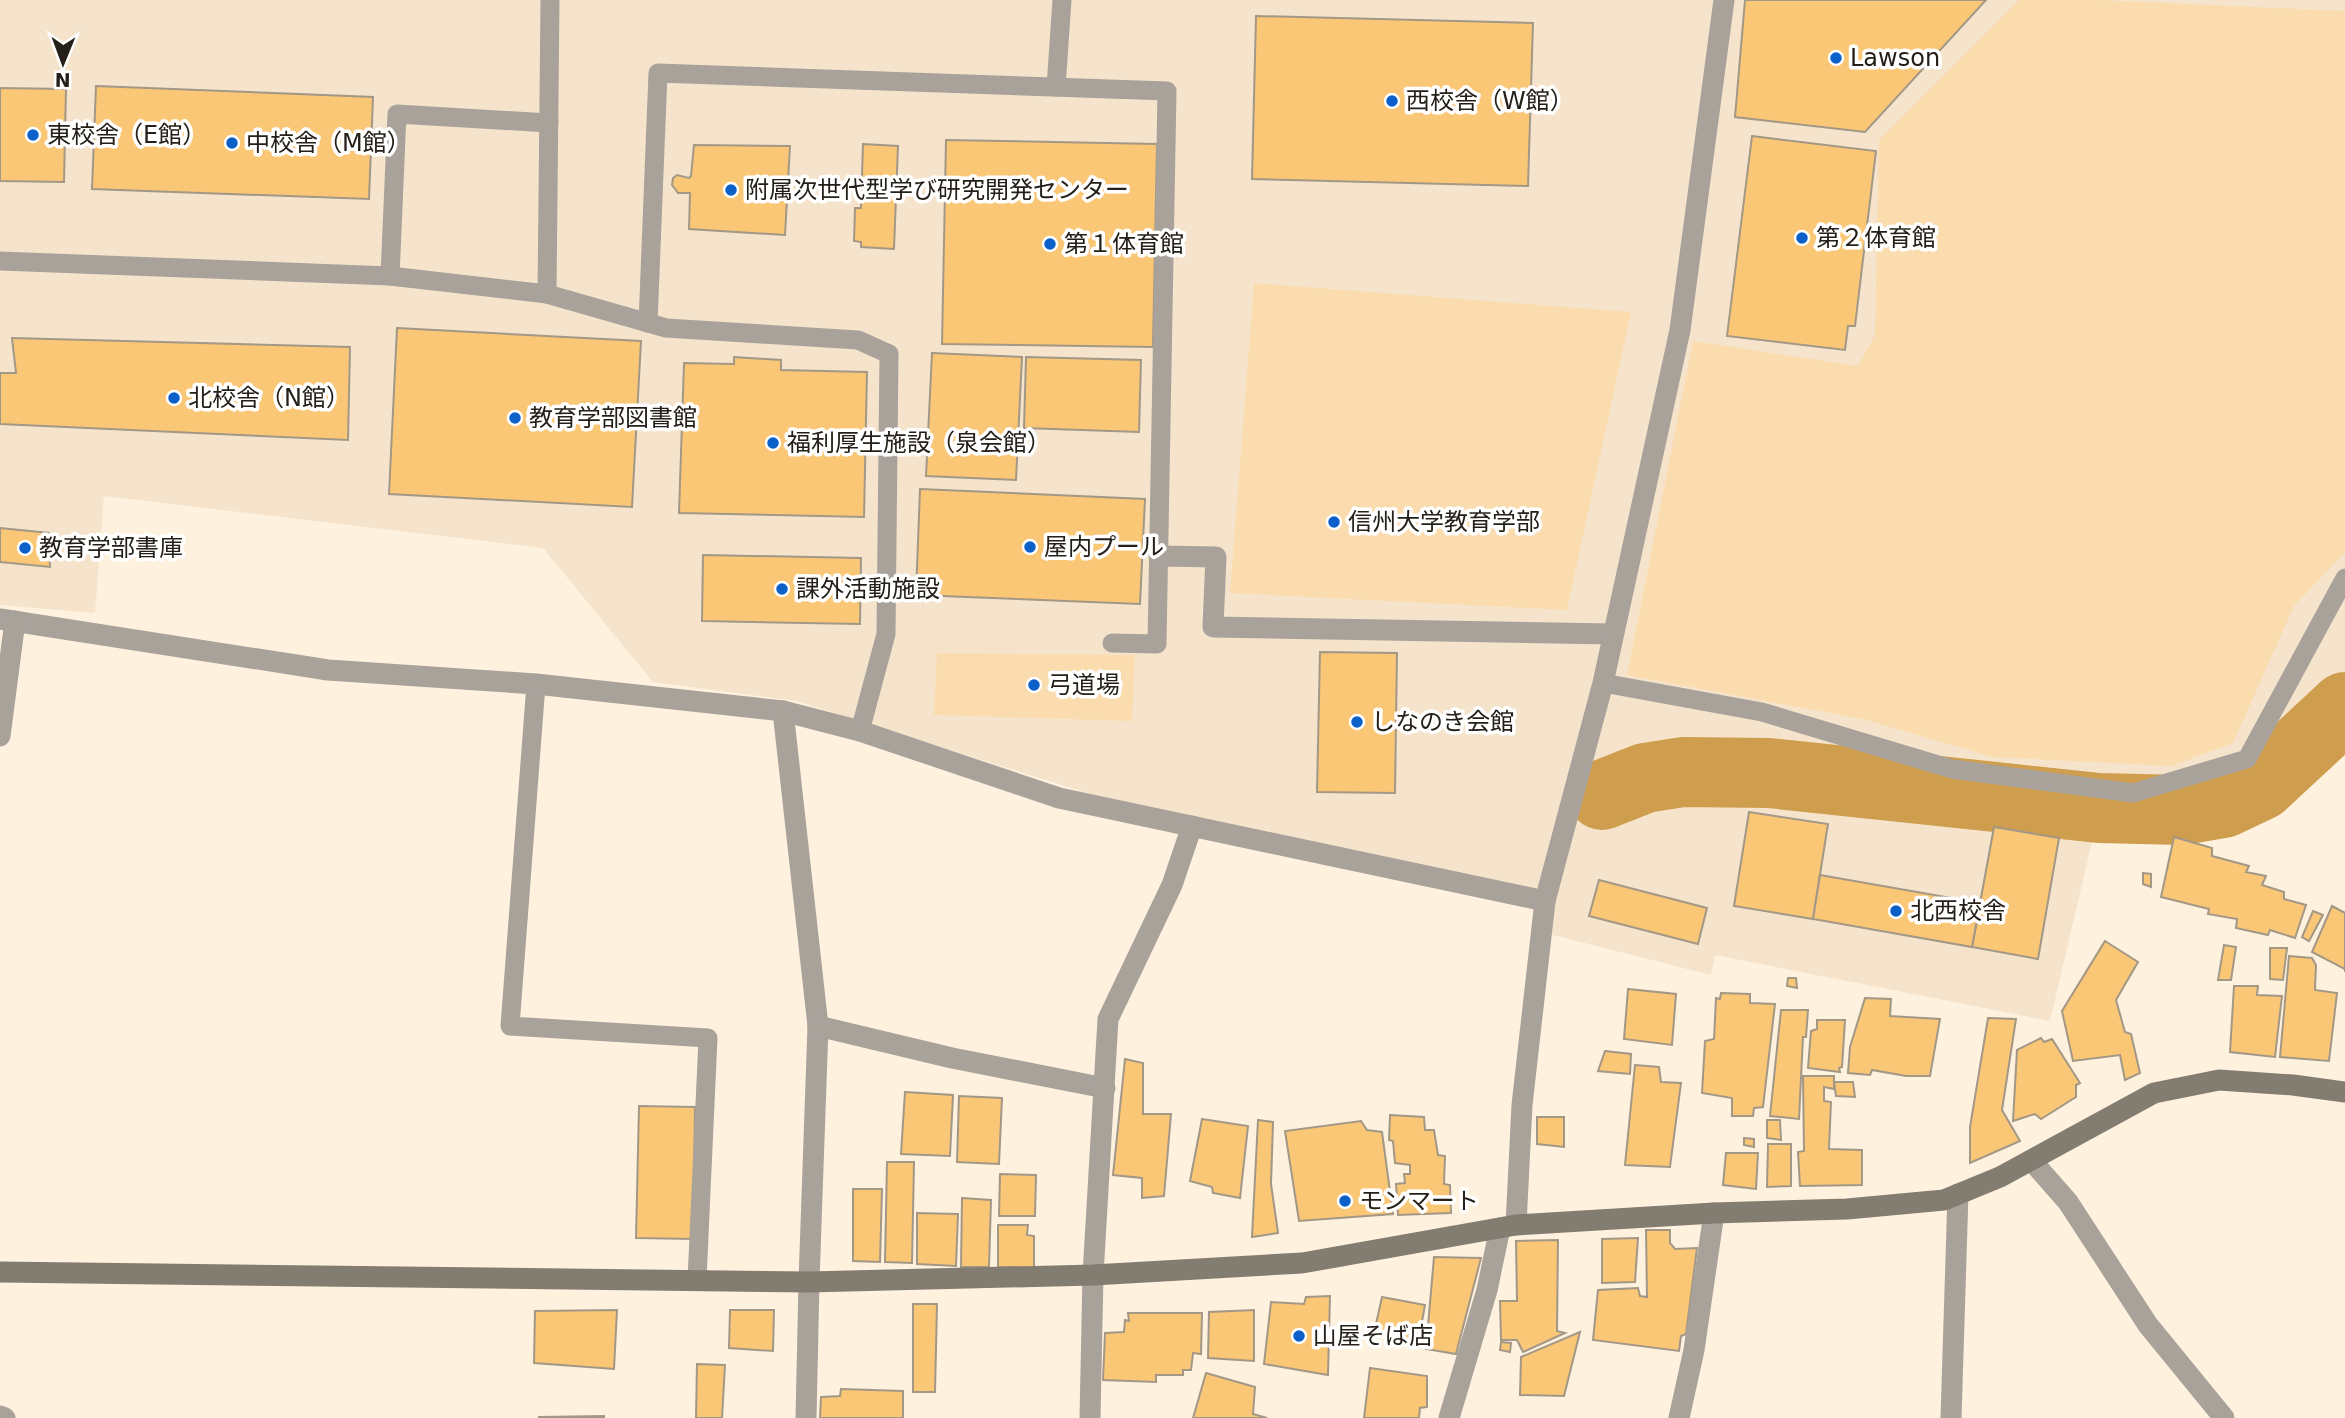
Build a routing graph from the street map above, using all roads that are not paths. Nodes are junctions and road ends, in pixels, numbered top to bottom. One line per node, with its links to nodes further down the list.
1 (550, 0): 5 (lane)
2 (1062, 0): 4 (lane)
3 (1724, 0): 13 (street)
4 (1056, 88): 9 (lane); 10 (lane)
5 (549, 123): 7 (lane); 8 (lane)
6 (0, 261): 7 (lane)
7 (390, 276): 8 (lane)
8 (547, 294): 9 (lane)
9 (648, 323): 18 (lane)
10 (1159, 556): 13 (street); 14 (lane)
11 (2345, 578): 15 (lane)
12 (7, 620): 16 (street); 19 (street)
13 (1613, 634): 15 (street)
14 (1112, 643)
15 (1603, 683): 21 (street)
16 (536, 684): 17 (street); 31 (lane)
17 (783, 711): 18 (street); 22 (street)
18 (860, 731): 20 (street)
19 (0, 736)
20 (1192, 826): 21 (street); 23 (street)
21 (1545, 901): 28 (street)
22 (818, 1026): 23 (street); 32 (street)
23 (1105, 1088): 30 (street)
24 (2345, 1093): 25 (street)
25 (2031, 1160): 26 (street); 40 (street)
26 (1958, 1194): 27 (street); 39 (street)
27 (1714, 1213): 28 (street); 38 (street)
28 (1508, 1226): 30 (street); 37 (street)
29 (0, 1272): 31 (street)
30 (1093, 1275): 32 (street); 36 (street)
31 (697, 1280): 32 (street)
32 (809, 1282): 35 (street)
33 (0, 1416): 34 (street)
34 (5, 1418)
35 (806, 1418)
36 (1090, 1418)
37 (1449, 1418)
38 (1679, 1418)
39 (1951, 1418)
40 (2224, 1418)

